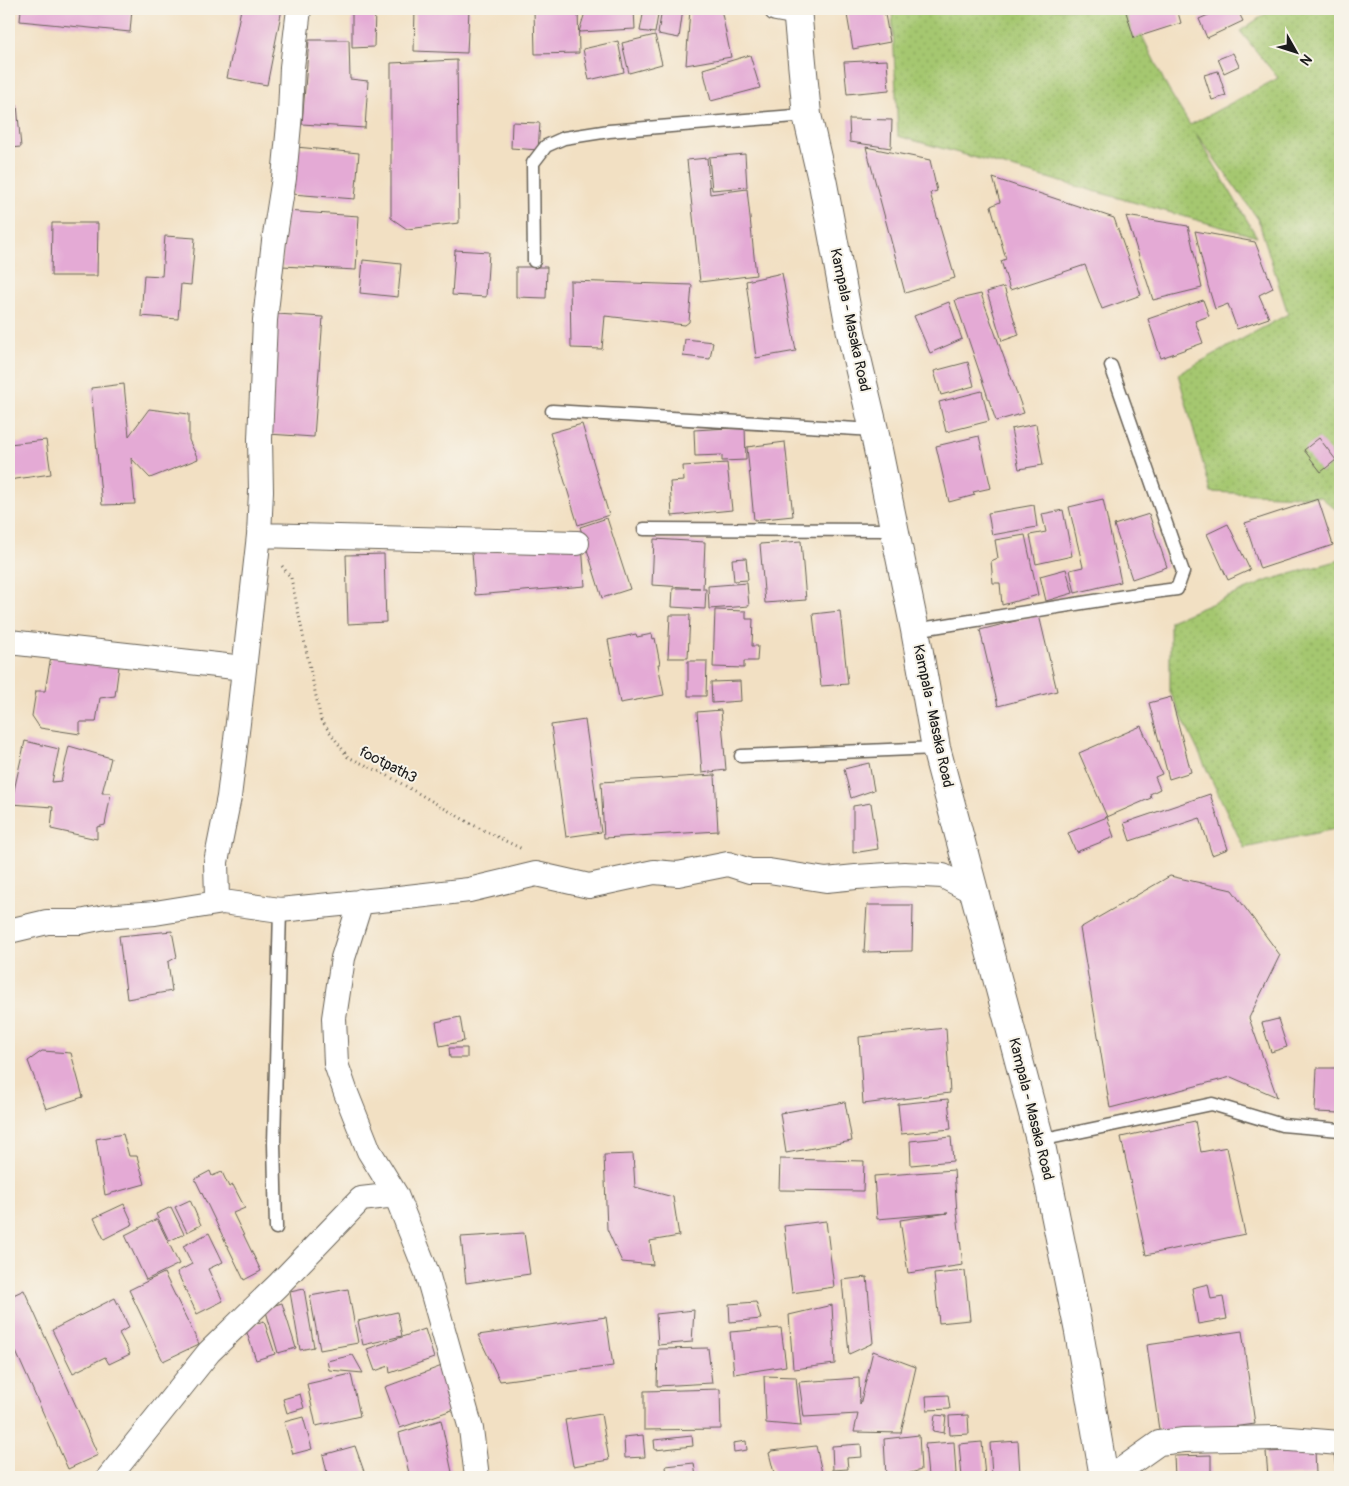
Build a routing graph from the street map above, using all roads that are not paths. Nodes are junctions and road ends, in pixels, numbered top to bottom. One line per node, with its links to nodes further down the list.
1 (299, 9): 10 (street)
2 (790, 10): 3 (highway, Kampala - Masaka Road)
3 (807, 115): 4 (lane); 7 (highway, Kampala - Masaka Road)
4 (534, 261)
5 (1111, 366): 12 (lane)
6 (552, 411): 7 (lane)
7 (874, 430): 9 (highway, Kampala - Masaka Road)
8 (644, 529): 9 (lane)
9 (894, 530): 12 (highway, Kampala - Masaka Road)
10 (260, 534): 11 (street); 14 (street)
11 (577, 543)
12 (915, 630): 15 (highway, Kampala - Masaka Road)
13 (9, 642): 14 (street)
14 (244, 668): 18 (street)
15 (936, 748): 16 (lane); 17 (highway, Kampala - Masaka Road)
16 (741, 756)
17 (976, 894): 19 (street); 23 (highway, Kampala - Masaka Road)
18 (223, 902): 20 (street); 21 (street)
19 (361, 902): 20 (street); 24 (street)
20 (280, 910): 25 (lane)
21 (9, 930)
22 (1340, 1130): 23 (lane)
23 (1040, 1140): 29 (highway, Kampala - Masaka Road)
24 (396, 1194): 27 (street); 28 (street)
25 (276, 1228)
26 (1340, 1442): 30 (street)
27 (109, 1477)
28 (477, 1477)
29 (1104, 1477)
30 (1111, 1477)

